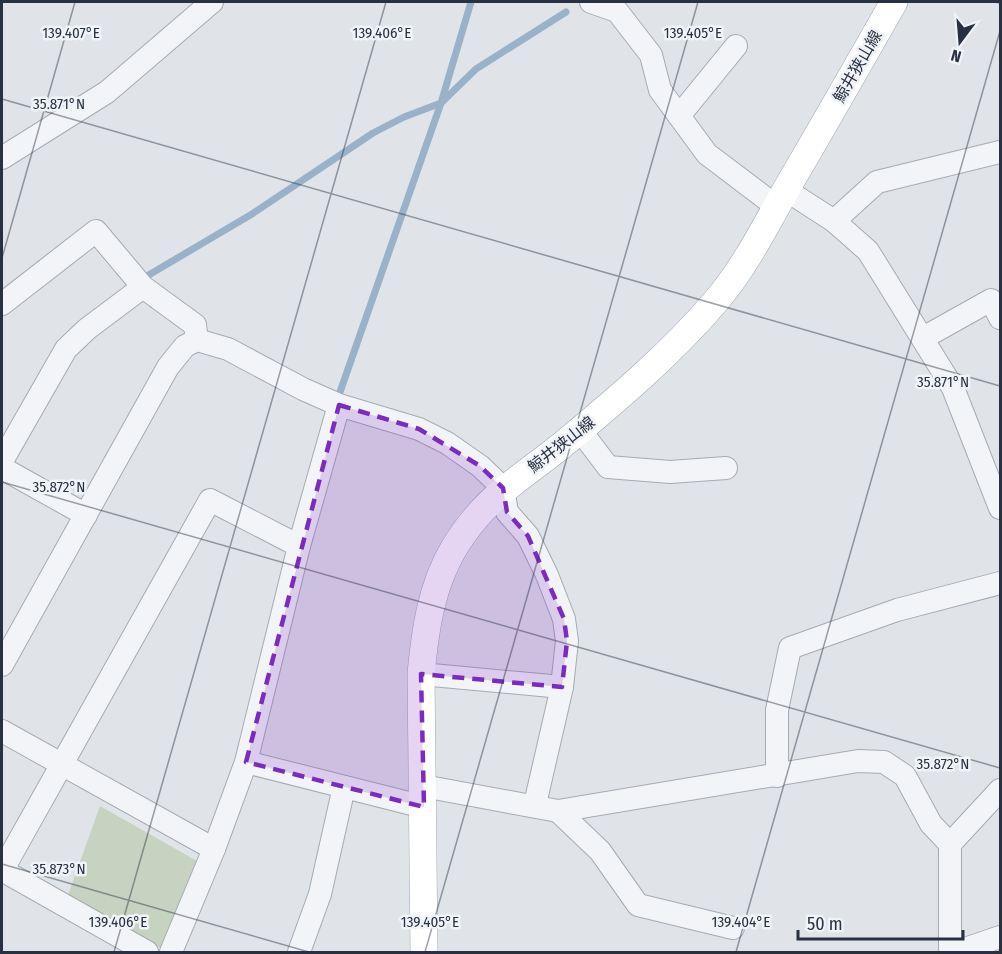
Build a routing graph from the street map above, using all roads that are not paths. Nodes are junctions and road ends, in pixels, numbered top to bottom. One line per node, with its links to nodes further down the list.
1 (212, 2): 7 (street)
2 (591, 2): 5 (street)
3 (894, 2): 8 (main road, 鯨井狭山線)
4 (736, 46): 5 (street)
5 (679, 116): 8 (street)
6 (1000, 152): 9 (street)
7 (2, 158)
8 (781, 199): 9 (street); 16 (main road, 鯨井狭山線)
9 (834, 221): 13 (street)
10 (143, 287): 11 (street); 14 (street); 17 (street)
11 (2, 304)
12 (1000, 318): 13 (street)
13 (923, 338): 21 (street)
14 (197, 340): 15 (street); 22 (street)
15 (339, 405): 20 (street); 23 (street)
16 (580, 430): 19 (street); 20 (main road, 鯨井狭山線)
17 (2, 461)
18 (2, 468): 22 (street)
19 (726, 468)
20 (503, 488): 26 (main road, 鯨井狭山線); 27 (street)
21 (1000, 508)
22 (86, 515): 25 (street)
23 (299, 546): 29 (street); 30 (street)
24 (1000, 583): 31 (street)
25 (2, 665)
26 (421, 674): 27 (street); 34 (main road, 鯨井狭山線)
27 (562, 687): 35 (street)
28 (2, 731): 30 (street)
29 (246, 762): 32 (street); 38 (street)
30 (61, 764): 38 (street); 39 (street)
31 (777, 776): 36 (street); 37 (street)
32 (344, 787): 34 (street); 44 (street)
33 (1000, 790): 37 (street)
34 (424, 796): 35 (street); 45 (main road, 鯨井狭山線)
35 (535, 804): 36 (street)
36 (558, 811): 40 (street)
37 (950, 844): 46 (street)
38 (214, 849): 43 (street)
39 (2, 870): 42 (street)
40 (733, 928)
41 (1000, 937): 47 (street)
42 (147, 952)
43 (171, 952)
44 (299, 952)
45 (424, 952)
46 (950, 952)
47 (956, 952)

